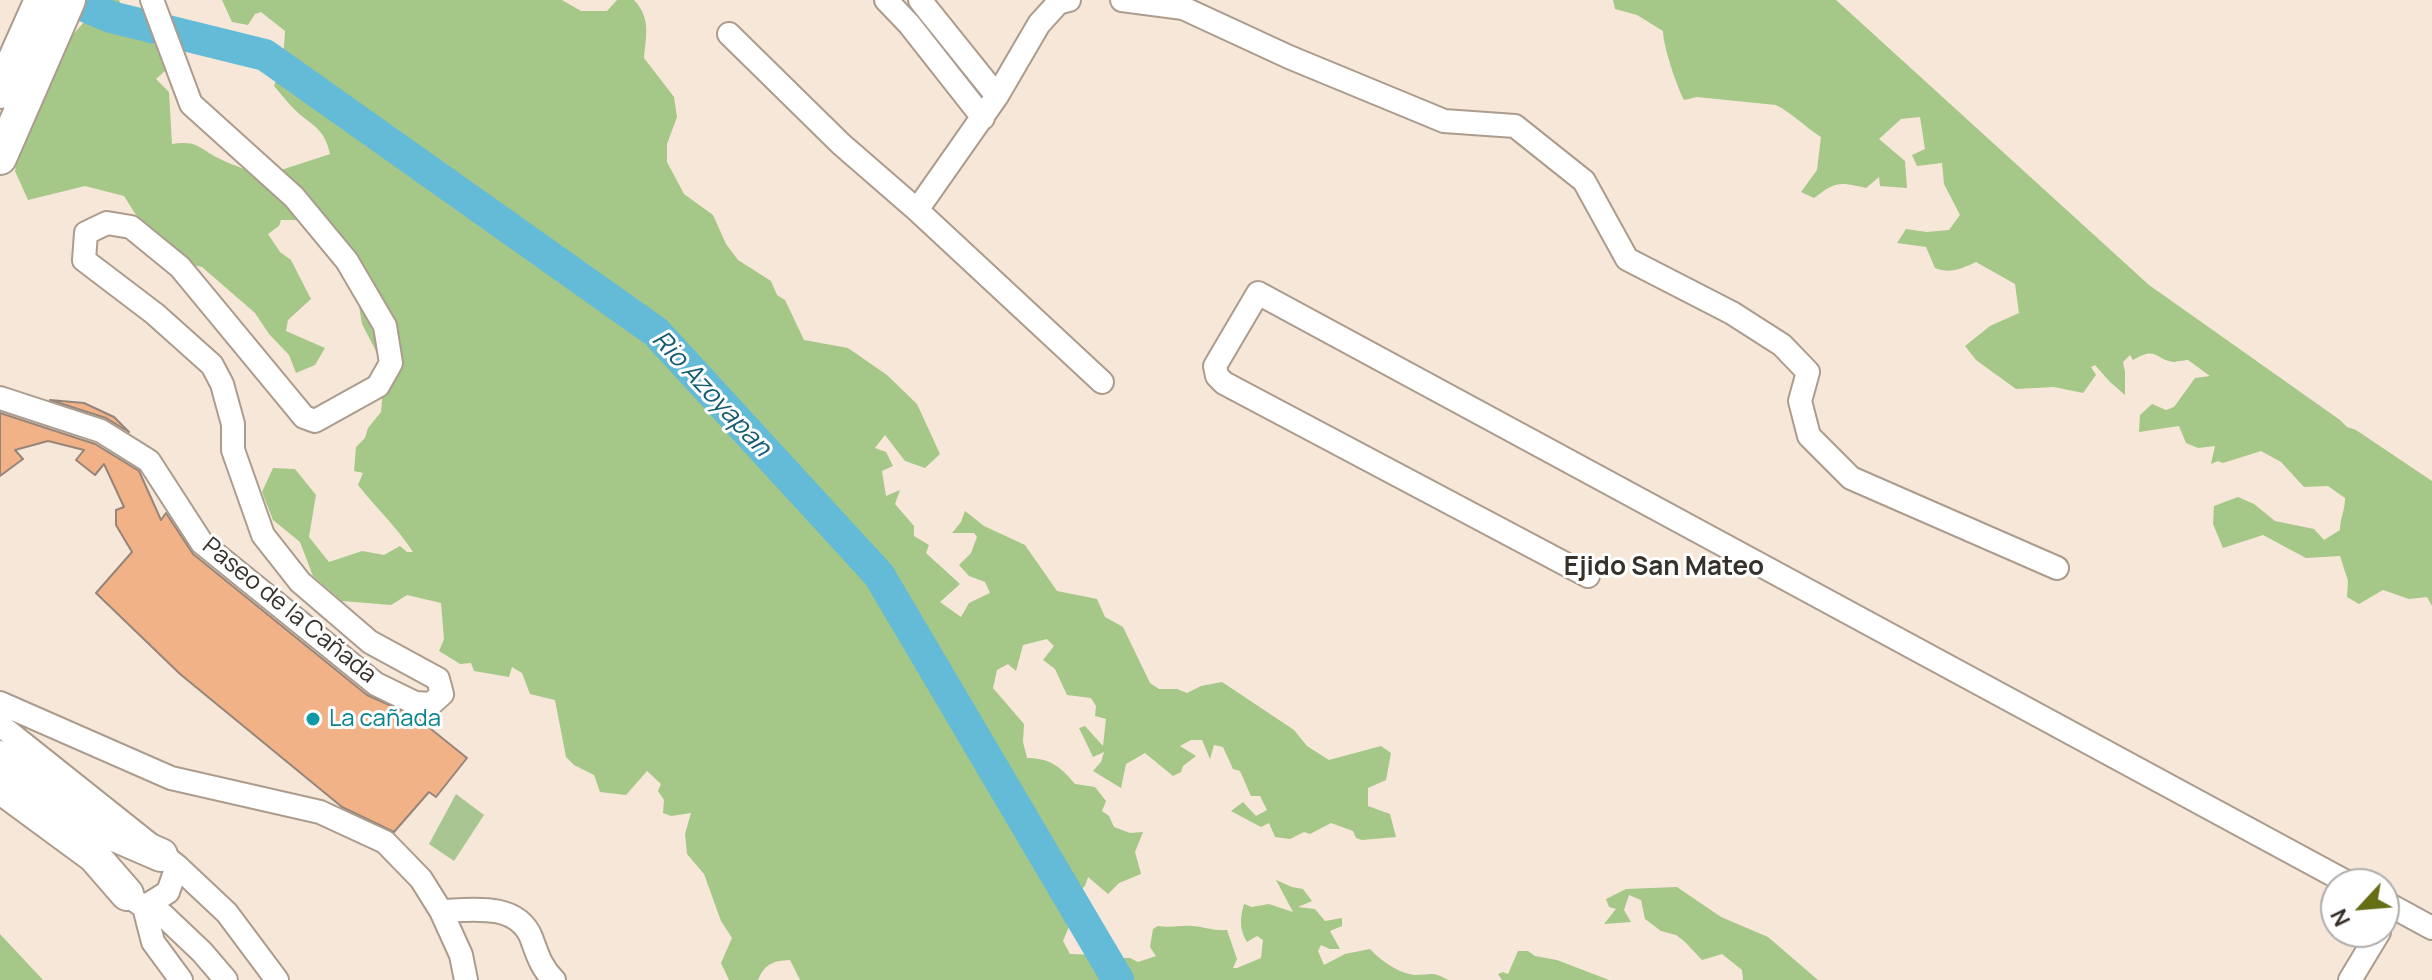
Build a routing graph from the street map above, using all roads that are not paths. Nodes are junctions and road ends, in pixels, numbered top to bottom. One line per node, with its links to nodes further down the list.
1 (41, 0): 9 (highway)
2 (69, 0): 12 (highway)
3 (886, 0): 11 (street)
4 (920, 0): 10 (street)
5 (1069, 0): 10 (street)
6 (1122, 0): 16 (street)
7 (153, 3): 15 (street, Paseo de la Cañada)
8 (729, 34): 13 (street)
9 (0, 92)
10 (997, 96): 11 (street)
11 (983, 118): 13 (street)
12 (0, 158)
13 (917, 210): 14 (street)
14 (1102, 382)
15 (0, 398)
16 (2057, 568)
17 (1588, 576): 24 (street)
18 (0, 703): 26 (street)
19 (0, 725): 23 (street)
20 (0, 757): 23 (highway)
21 (0, 787): 25 (highway)
22 (0, 806): 25 (street)
23 (169, 860): 25 (street); 32 (street)
24 (2320, 868)
25 (136, 901): 30 (street); 31 (street)
26 (441, 911): 33 (street); 34 (street)
27 (2400, 917): 28 (street)
28 (2432, 928)
29 (2369, 948): 35 (street)
30 (181, 980)
31 (226, 980)
32 (277, 980)
33 (466, 980)
34 (554, 980)
35 (2350, 980)

